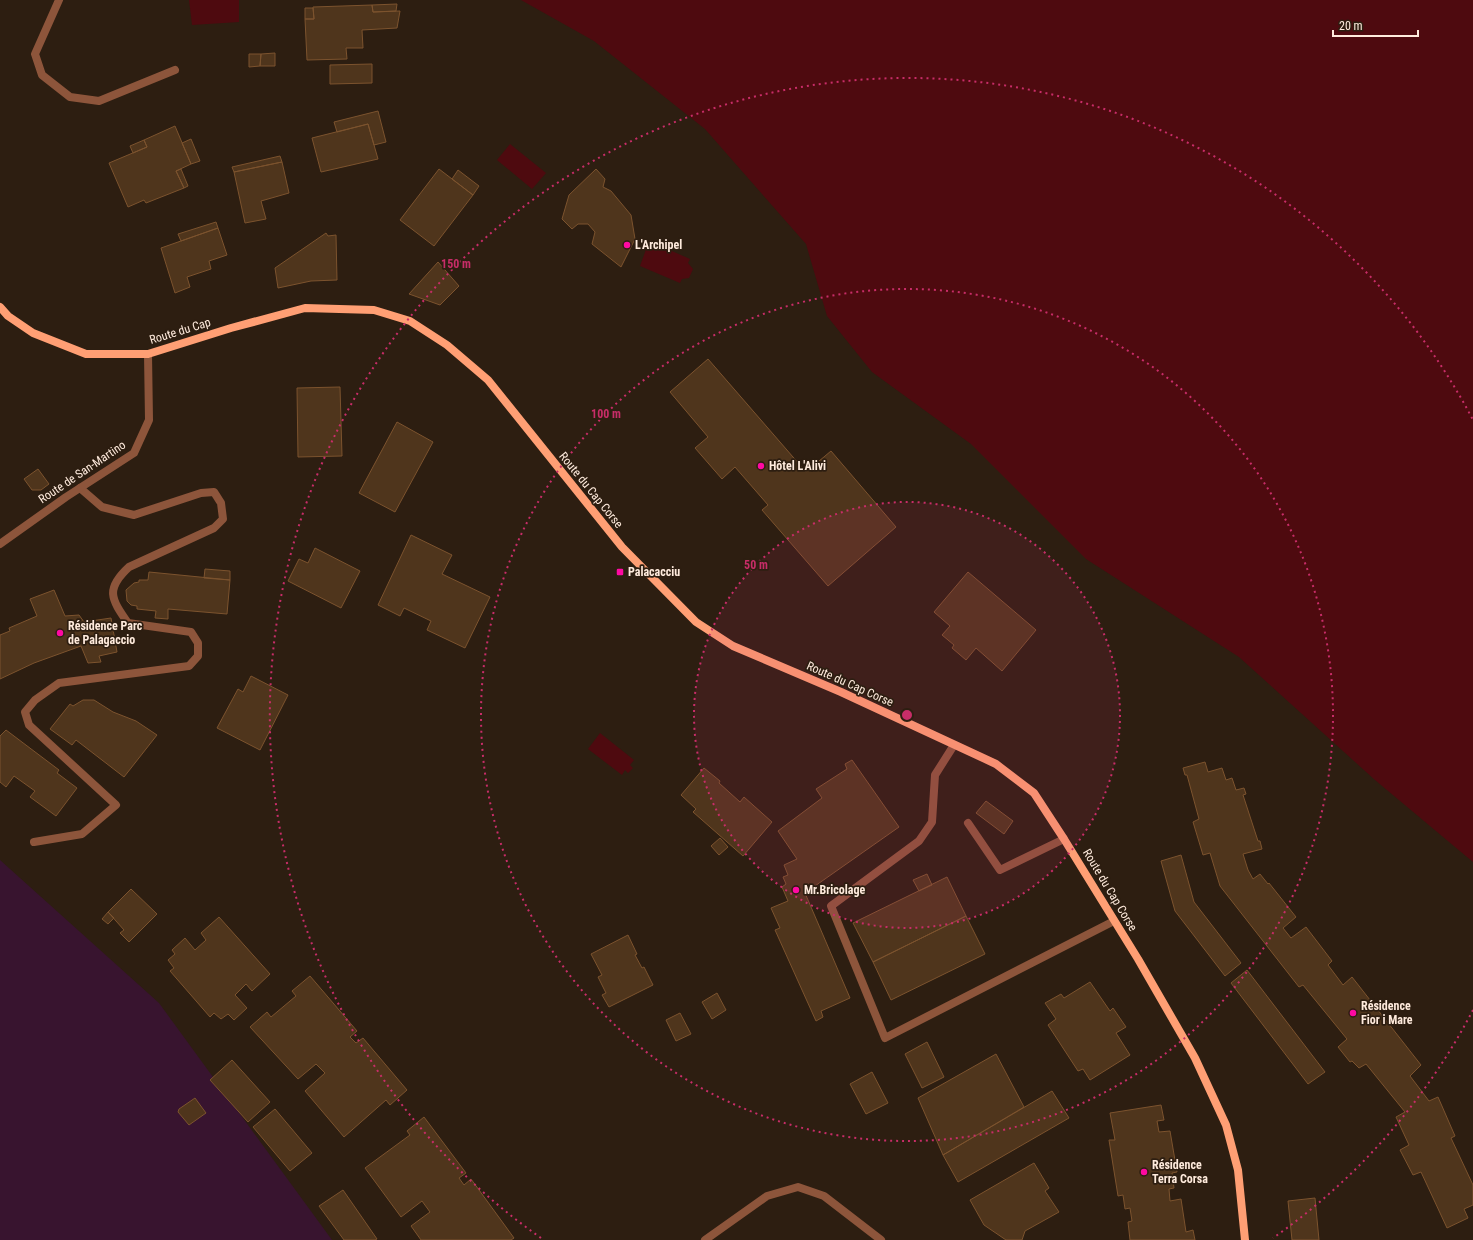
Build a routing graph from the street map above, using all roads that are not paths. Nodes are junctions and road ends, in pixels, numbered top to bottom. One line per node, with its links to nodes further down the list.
1 (59, 0): 2 (street)
2 (175, 70)
3 (0, 307): 5 (main road, Route du Cap)
4 (305, 308): 5 (main road, Route du Cap); 8 (main road, Route du Cap Corse)
5 (148, 354): 6 (street, Route de San-Martino)
6 (80, 488): 7 (street, Route de San-Martino); 11 (street)
7 (0, 544)
8 (954, 745): 10 (main road, Route du Cap Corse); 12 (street)
9 (968, 823): 10 (street)
10 (1064, 839): 12 (main road, Route du Cap Corse)
11 (34, 842)
12 (1114, 921): 15 (main road, Route du Cap Corse)
13 (705, 1240): 14 (street)
14 (881, 1240)
15 (1245, 1240)

